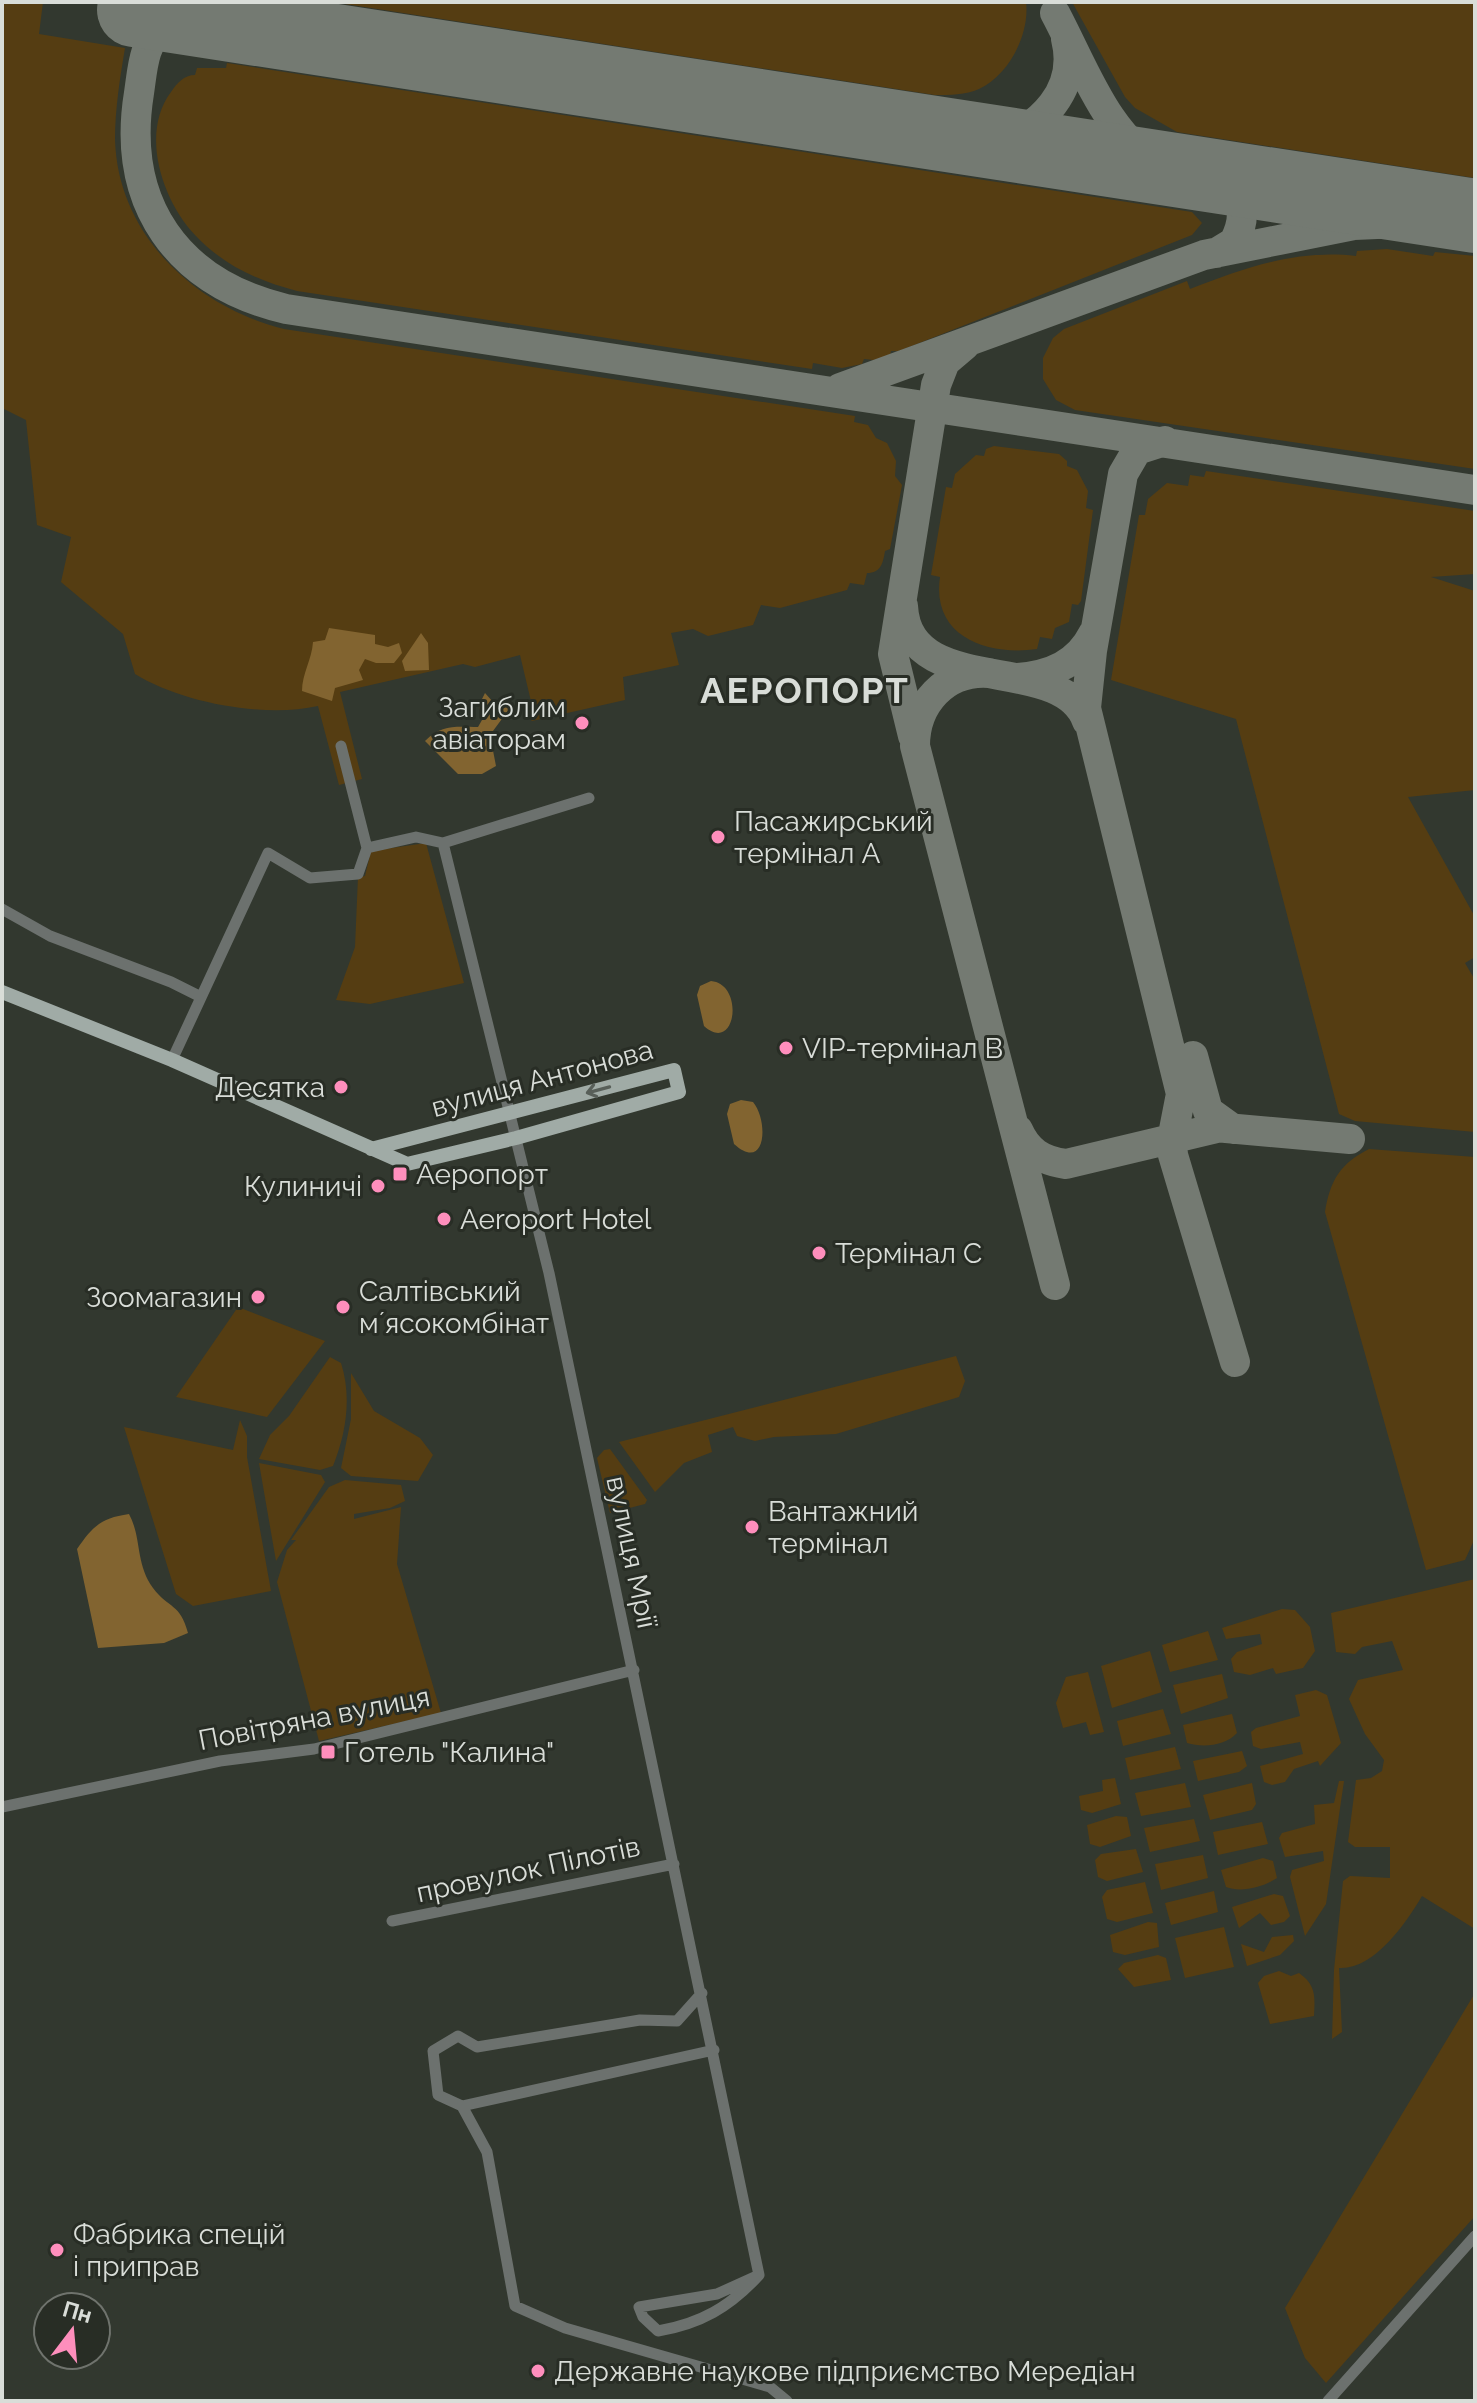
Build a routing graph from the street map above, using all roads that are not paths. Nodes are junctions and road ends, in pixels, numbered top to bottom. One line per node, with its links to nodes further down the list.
1 (341, 746): 4 (street)
2 (589, 798): 3 (street)
3 (443, 843): 4 (street); 9 (street, вулиця Мрії)
4 (367, 848): 7 (street)
5 (2, 909): 7 (street)
6 (2, 992): 8 (main road, вулиця Антонова)
7 (199, 996): 8 (street)
8 (172, 1060): 11 (main road, вулиця Антонова)
9 (510, 1115): 10 (street, вулиця Мрії); 10 (main road, вулиця Антонова, one-way to 9); 11 (main road, вулиця Антонова)
10 (516, 1138): 11 (main road, вулиця Антонова); 12 (street, вулиця Мрії)
11 (371, 1149)
12 (634, 1670): 13 (street, Повітряна вулиця); 14 (street, вулиця Мрії)
13 (2, 1807)
14 (674, 1864): 15 (street, провулок Пілотів); 16 (street, вулиця Мрії)
15 (392, 1921)
16 (702, 1993): 17 (street, вулиця Мрії); 18 (street)
17 (714, 2050): 18 (street); 20 (street, вулиця Мрії)
18 (462, 2106): 21 (street)
19 (1475, 2236): 24 (street)
20 (759, 2275): 20 (street)
21 (770, 2387): 22 (street); 23 (street)
22 (773, 2401)
23 (787, 2401)
24 (1328, 2401)

